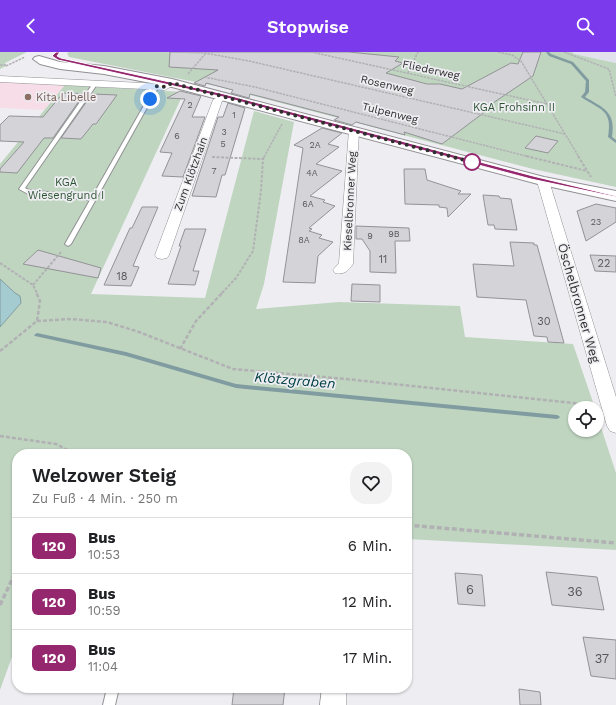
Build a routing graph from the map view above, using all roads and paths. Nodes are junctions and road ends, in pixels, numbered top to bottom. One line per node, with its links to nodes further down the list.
1 (176, 52): 6 (path, Rosenweg)
2 (311, 52): 11 (path, Fliederweg)
3 (418, 52): 11 (path)
4 (498, 52): 21 (path)
5 (564, 52): 20 (path)
6 (206, 53): 12 (path); 24 (path, Rosenweg)
7 (45, 55): 9 (path); 16 (street)
8 (0, 65): 9 (path)
9 (8, 65): 10 (path)
10 (4, 68)
11 (408, 73): 21 (path, Fliederweg)
12 (187, 75): 13 (path); 16 (path)
13 (194, 75)
14 (200, 76): 24 (path, Tulpenweg)
15 (0, 79): 17 (street)
16 (172, 83): 18 (street); 19 (street)
17 (96, 84): 18 (street); 29 (lane)
18 (157, 86): 29 (lane)
19 (224, 96): 23 (street); 25 (street, Zum Klötzhain)
20 (616, 97)
21 (547, 104): 24 (path)
22 (285, 118): 26 (path)
23 (354, 130): 27 (street); 33 (street, Kieselbronner Weg)
24 (565, 134)
25 (198, 156): 26 (path); 31 (street, Zum Klötzhain)
26 (263, 158): 36 (path)
27 (543, 181): 28 (street); 39 (street, Öschelbronner Weg)
28 (616, 196)
29 (94, 199): 30 (lane)
30 (68, 244): 34 (path)
31 (162, 255)
32 (0, 263): 34 (path)
33 (340, 270)
34 (32, 285): 35 (path)
35 (36, 321): 36 (path); 37 (path)
36 (180, 349): 38 (path)
37 (0, 351)
38 (568, 402)
39 (616, 426)
40 (0, 436): 41 (path)
41 (66, 449)
42 (412, 526): 43 (path)
43 (616, 543)
44 (12, 580): 45 (path)
45 (0, 605)
46 (112, 693): 48 (lane)
47 (334, 693): 49 (street)
48 (108, 705)
49 (333, 705)

